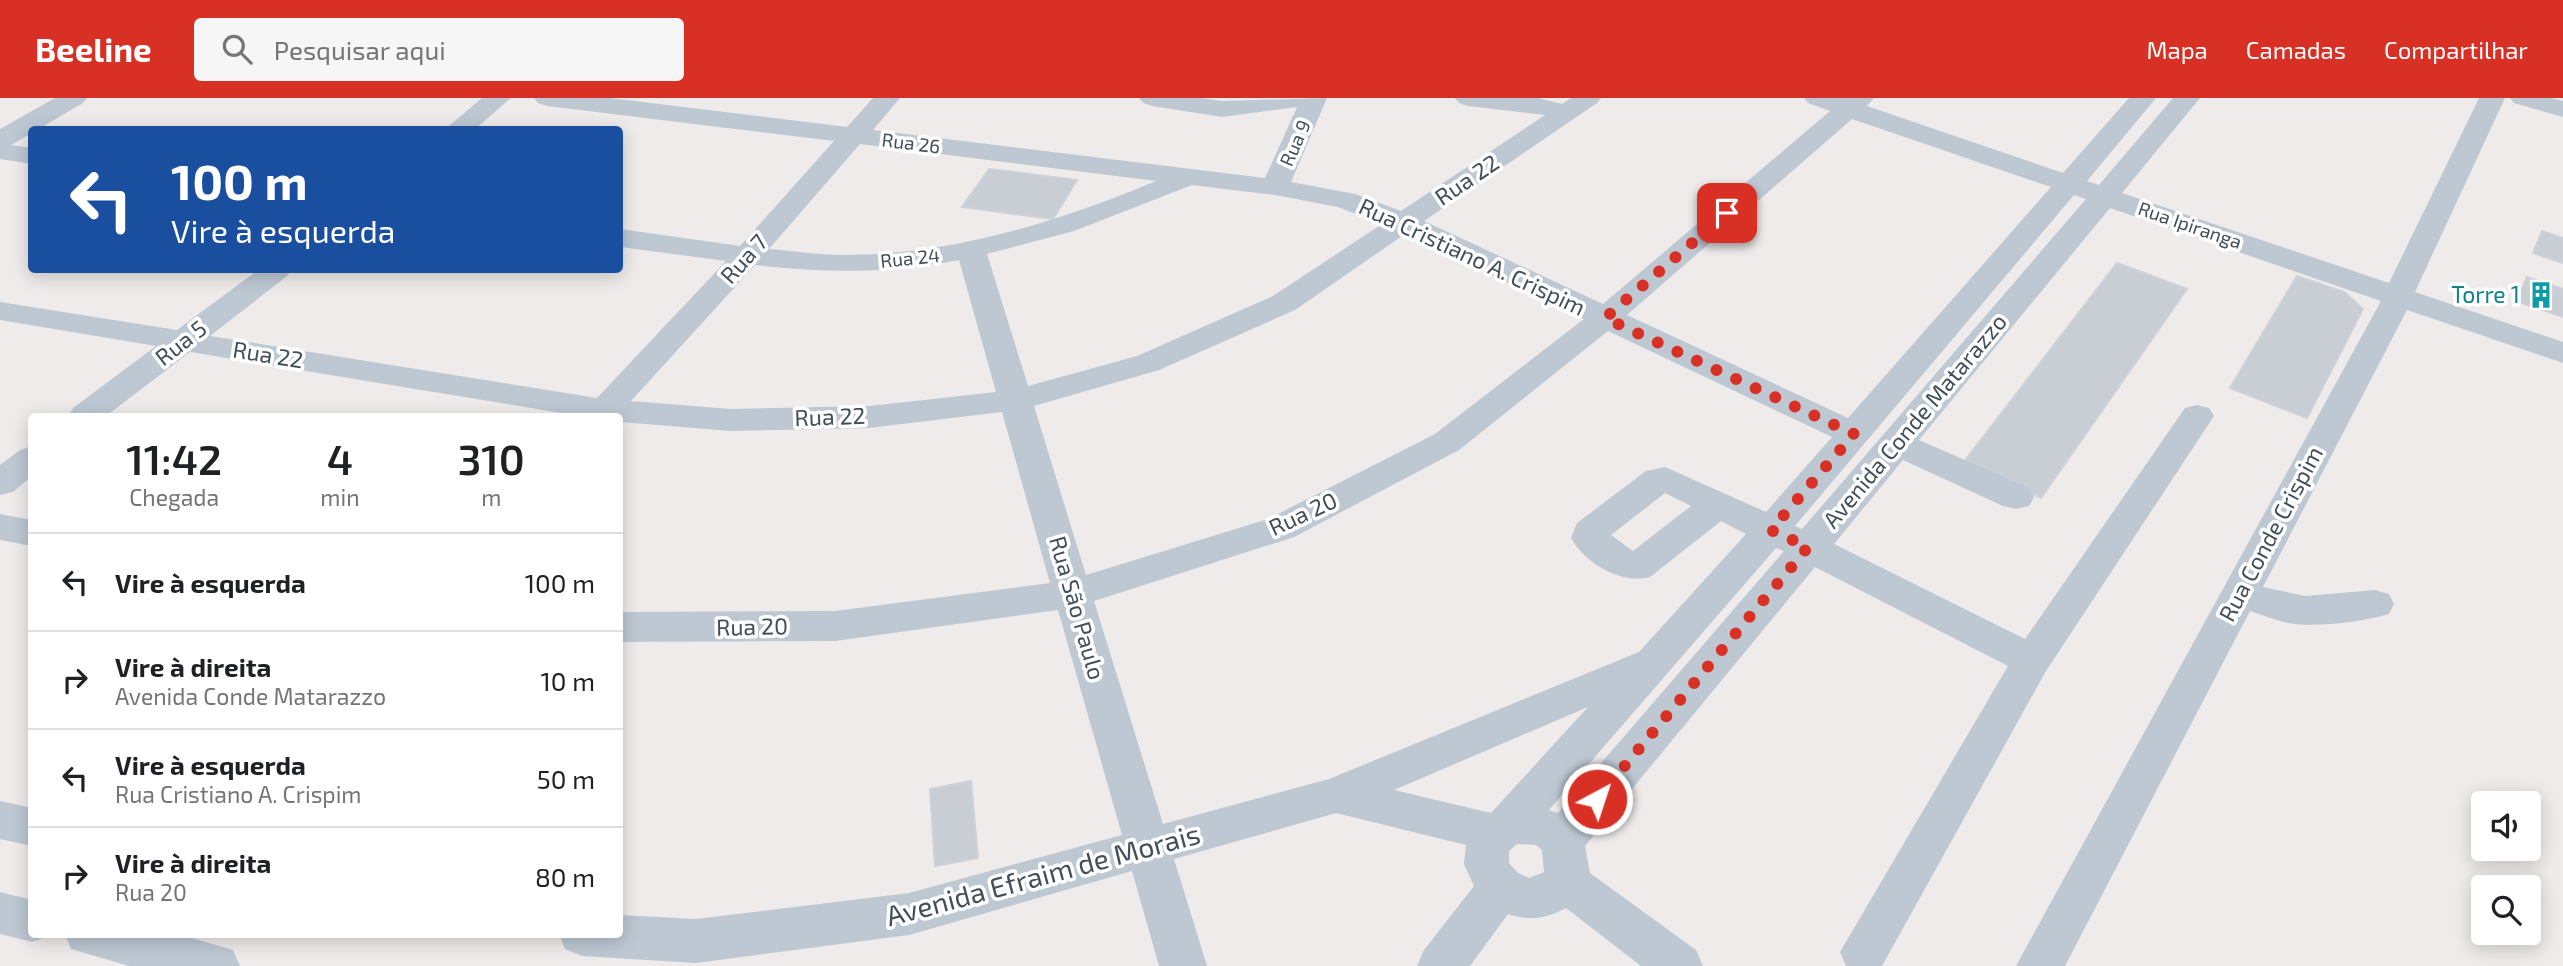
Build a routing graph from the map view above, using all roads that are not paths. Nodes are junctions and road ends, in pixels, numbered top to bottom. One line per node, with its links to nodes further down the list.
1 (74, 98): 18 (street)
2 (498, 98): 16 (street)
3 (547, 98): 17 (street, Rua 26)
4 (887, 98): 17 (street, Rua 7)
5 (1152, 98): 6 (street)
6 (1308, 98)
7 (1314, 98): 23 (street, Rua 9)
8 (1468, 98): 14 (street)
9 (2143, 98): 22 (street, Avenida Conde Matarazzo)
10 (2188, 98): 24 (street, Avenida Conde Matarazzo)
11 (2492, 98): 30 (street, Rua Conde Crispim)
12 (2523, 98): 15 (street)
13 (1842, 102): 22 (street, Rua Ipiranga); 32 (street, Rua 20)
14 (1577, 105): 25 (street, Rua 22)
15 (2563, 109)
16 (462, 126)
17 (852, 136): 21 (street, Rua 26); 28 (street, Rua 7)
18 (0, 140)
19 (0, 151): 20 (street)
20 (28, 155)
21 (1189, 177): 23 (street, Rua 26); 27 (street, Rua 24)
22 (2068, 184): 24 (street, Rua Ipiranga); 40 (street, Avenida Conde Matarazzo)
23 (1275, 187): 25 (street, Rua Cristiano A. Crispim)
24 (2106, 196): 30 (street, Rua Ipiranga); 41 (street, Avenida Conde Matarazzo)
25 (1405, 223): 32 (street, Rua Cristiano A. Crispim); 35 (street, Rua 22)
26 (623, 238): 28 (street, Rua 24)
27 (971, 250): 28 (street, Rua 24); 35 (street, Rua São Paulo)
28 (747, 256): 37 (street, Rua 7)
29 (272, 273): 33 (street, Rua 5)
30 (2398, 297): 34 (street, Rua Ipiranga); 51 (street, Rua Conde Crispim)
31 (0, 311): 33 (street, Rua 22)
32 (1605, 318): 40 (street, Rua Cristiano A. Crispim); 50 (street, Rua 20)
33 (183, 341): 36 (street, Rua 5); 37 (street, Rua 22)
34 (2563, 354)
35 (1016, 400): 38 (street, Rua 22); 50 (street, Rua São Paulo)
36 (89, 413)
37 (602, 413)
38 (623, 414)
39 (2197, 416): 54 (street)
40 (1854, 434): 47 (street, Avenida Conde Matarazzo)
41 (1896, 443): 44 (street); 49 (street, Avenida Conde Matarazzo)
42 (28, 461): 43 (street)
43 (0, 483)
44 (2016, 497)
45 (1719, 504): 47 (street)
46 (0, 527): 48 (street)
47 (1771, 530): 49 (street); 55 (street, Avenida Conde Matarazzo)
48 (28, 532)
49 (1808, 547): 54 (street); 61 (street, Avenida Conde Matarazzo)
50 (1072, 594): 53 (street, Rua 20); 60 (street, Rua São Paulo)
51 (2239, 594): 52 (street); 72 (street, Rua Conde Crispim)
52 (2375, 604)
53 (623, 627)
54 (2032, 660): 67 (street)
55 (1657, 661): 56 (street); 59 (street, Avenida Conde Matarazzo)
56 (1336, 795): 59 (street, Avenida Efraim de Morais); 60 (street, Avenida Efraim de Morais)
57 (0, 820): 58 (street)
58 (28, 826)
59 (1502, 829): 61 (street); 62 (street)
60 (1147, 849): 65 (street, Avenida Efraim de Morais); 69 (street, Rua São Paulo)
61 (1564, 861): 62 (street); 71 (street)
62 (1501, 887): 70 (street)
63 (0, 913): 64 (street)
64 (28, 920)
65 (623, 937)
66 (106, 944): 68 (street)
67 (1864, 952)
68 (216, 966)
69 (1183, 966)
70 (1441, 966)
71 (1679, 966)
72 (2040, 966)

